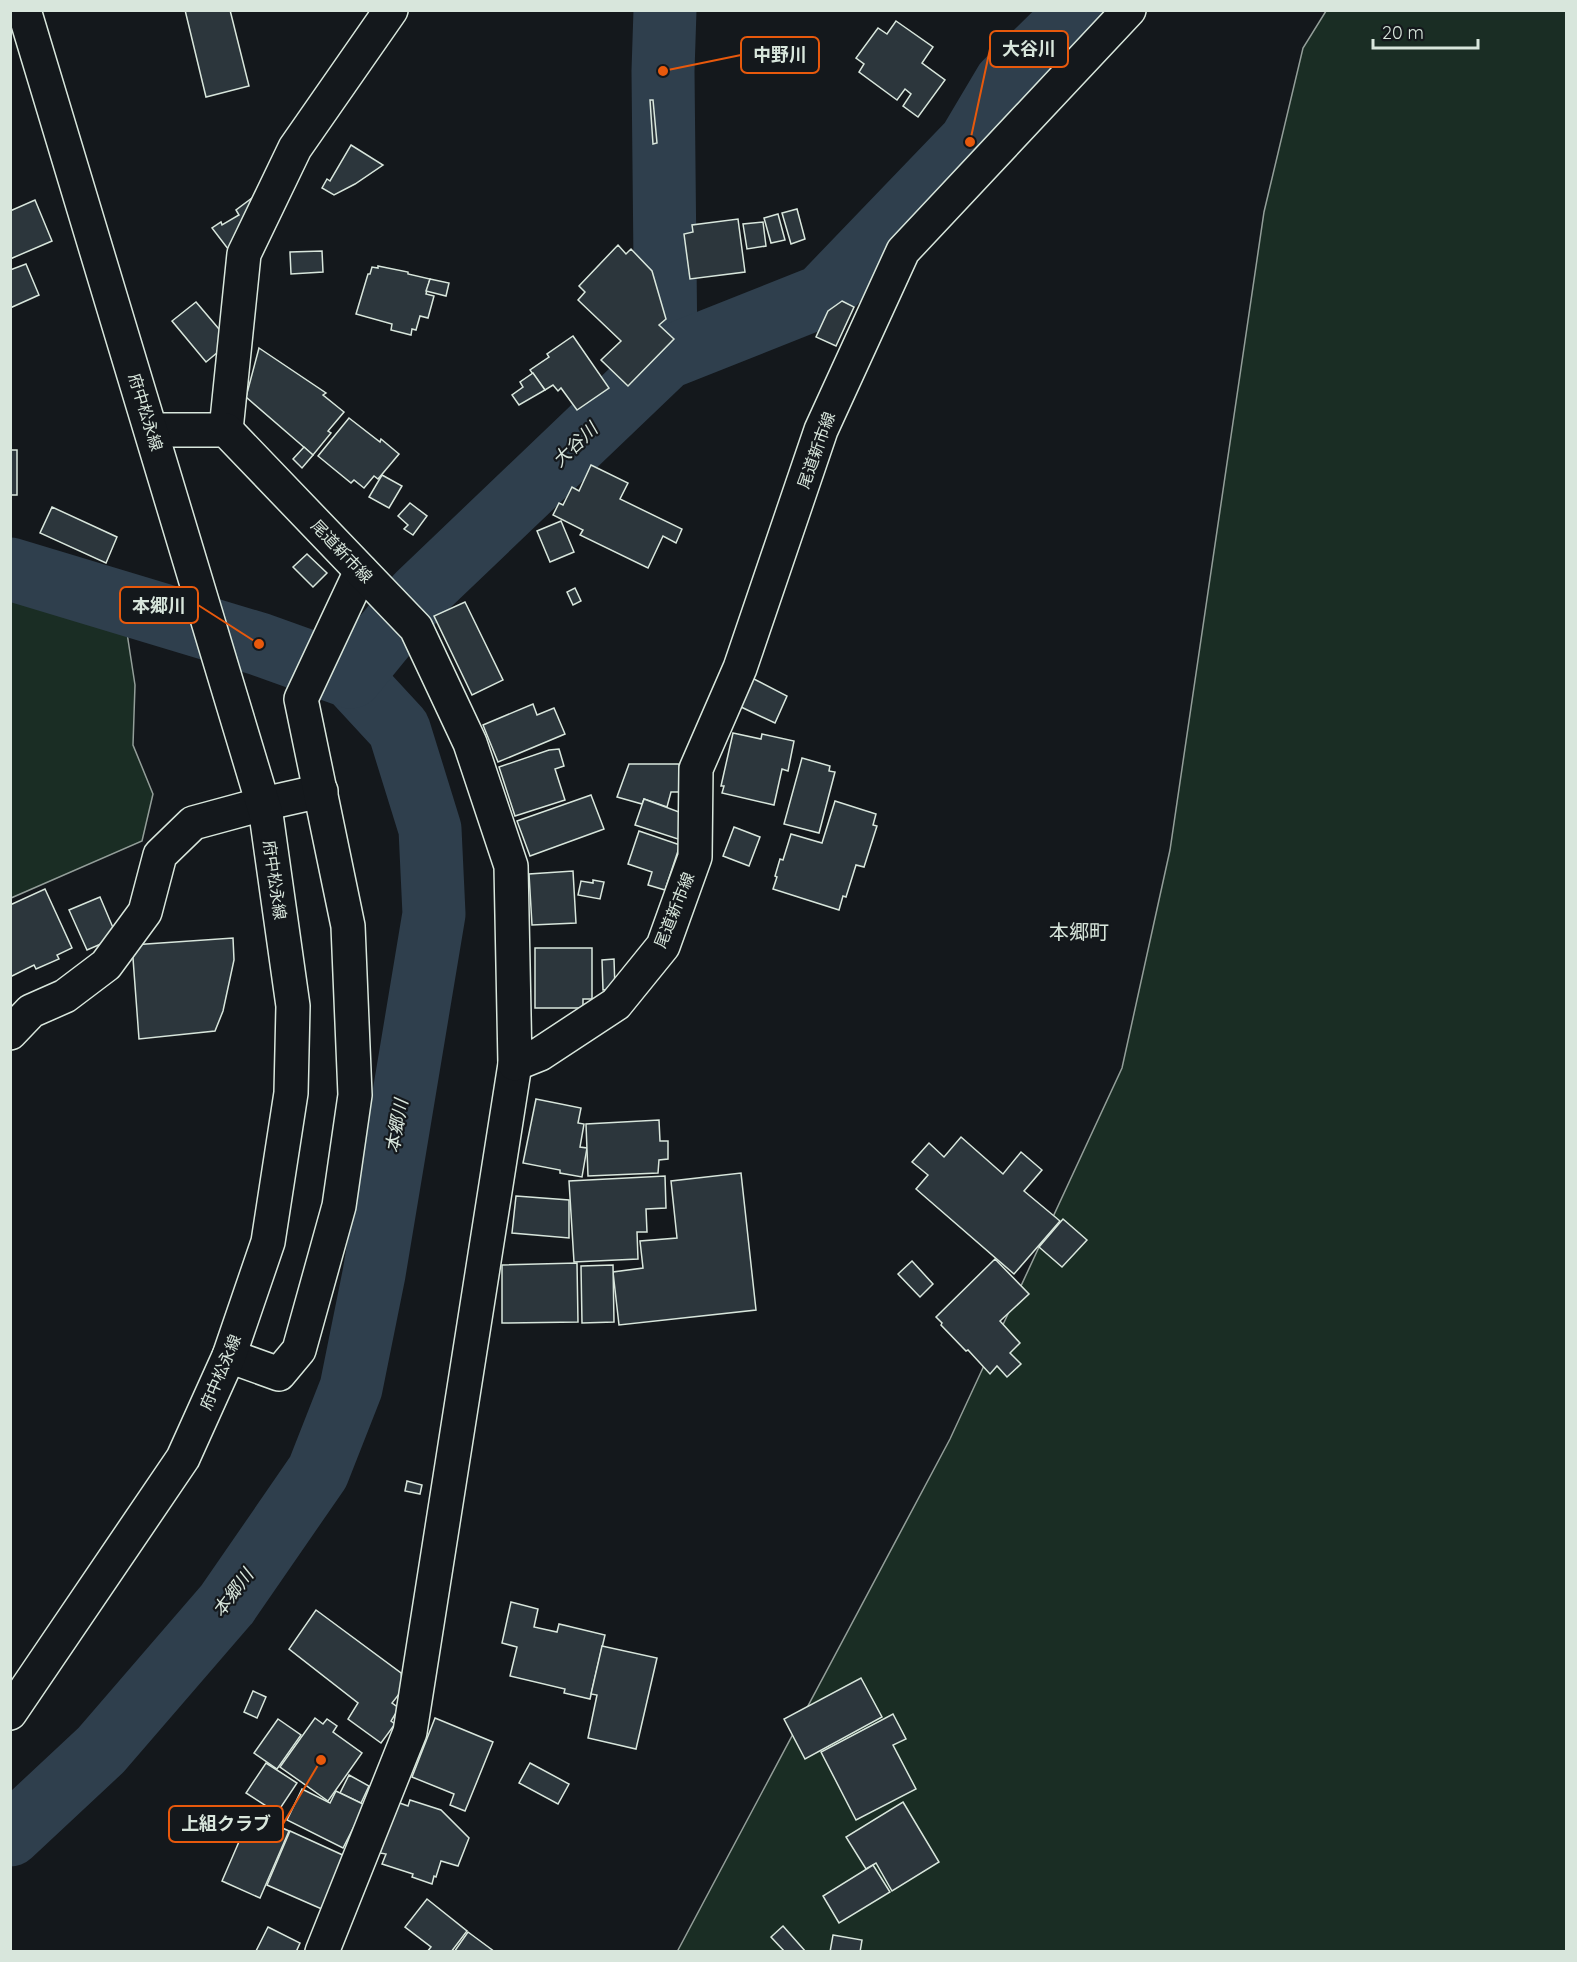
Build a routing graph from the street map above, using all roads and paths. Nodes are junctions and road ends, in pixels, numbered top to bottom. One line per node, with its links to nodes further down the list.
1 (24, 10): 4 (main road, 府中松永線)
2 (391, 10): 5 (main road)
3 (1129, 10): 10 (main road, 尾道新市線)
4 (152, 430): 5 (main road); 8 (main road, 府中松永線)
5 (226, 430): 6 (main road, 尾道新市線)
6 (354, 585): 7 (main road); 10 (main road, 尾道新市線)
7 (321, 791): 8 (main road); 11 (main road)
8 (263, 804): 9 (main road); 11 (main road, 府中松永線)
9 (10, 1033)
10 (515, 1064): 13 (main road)
11 (229, 1356): 12 (main road, 府中松永線)
12 (10, 1713)
13 (322, 1952)

